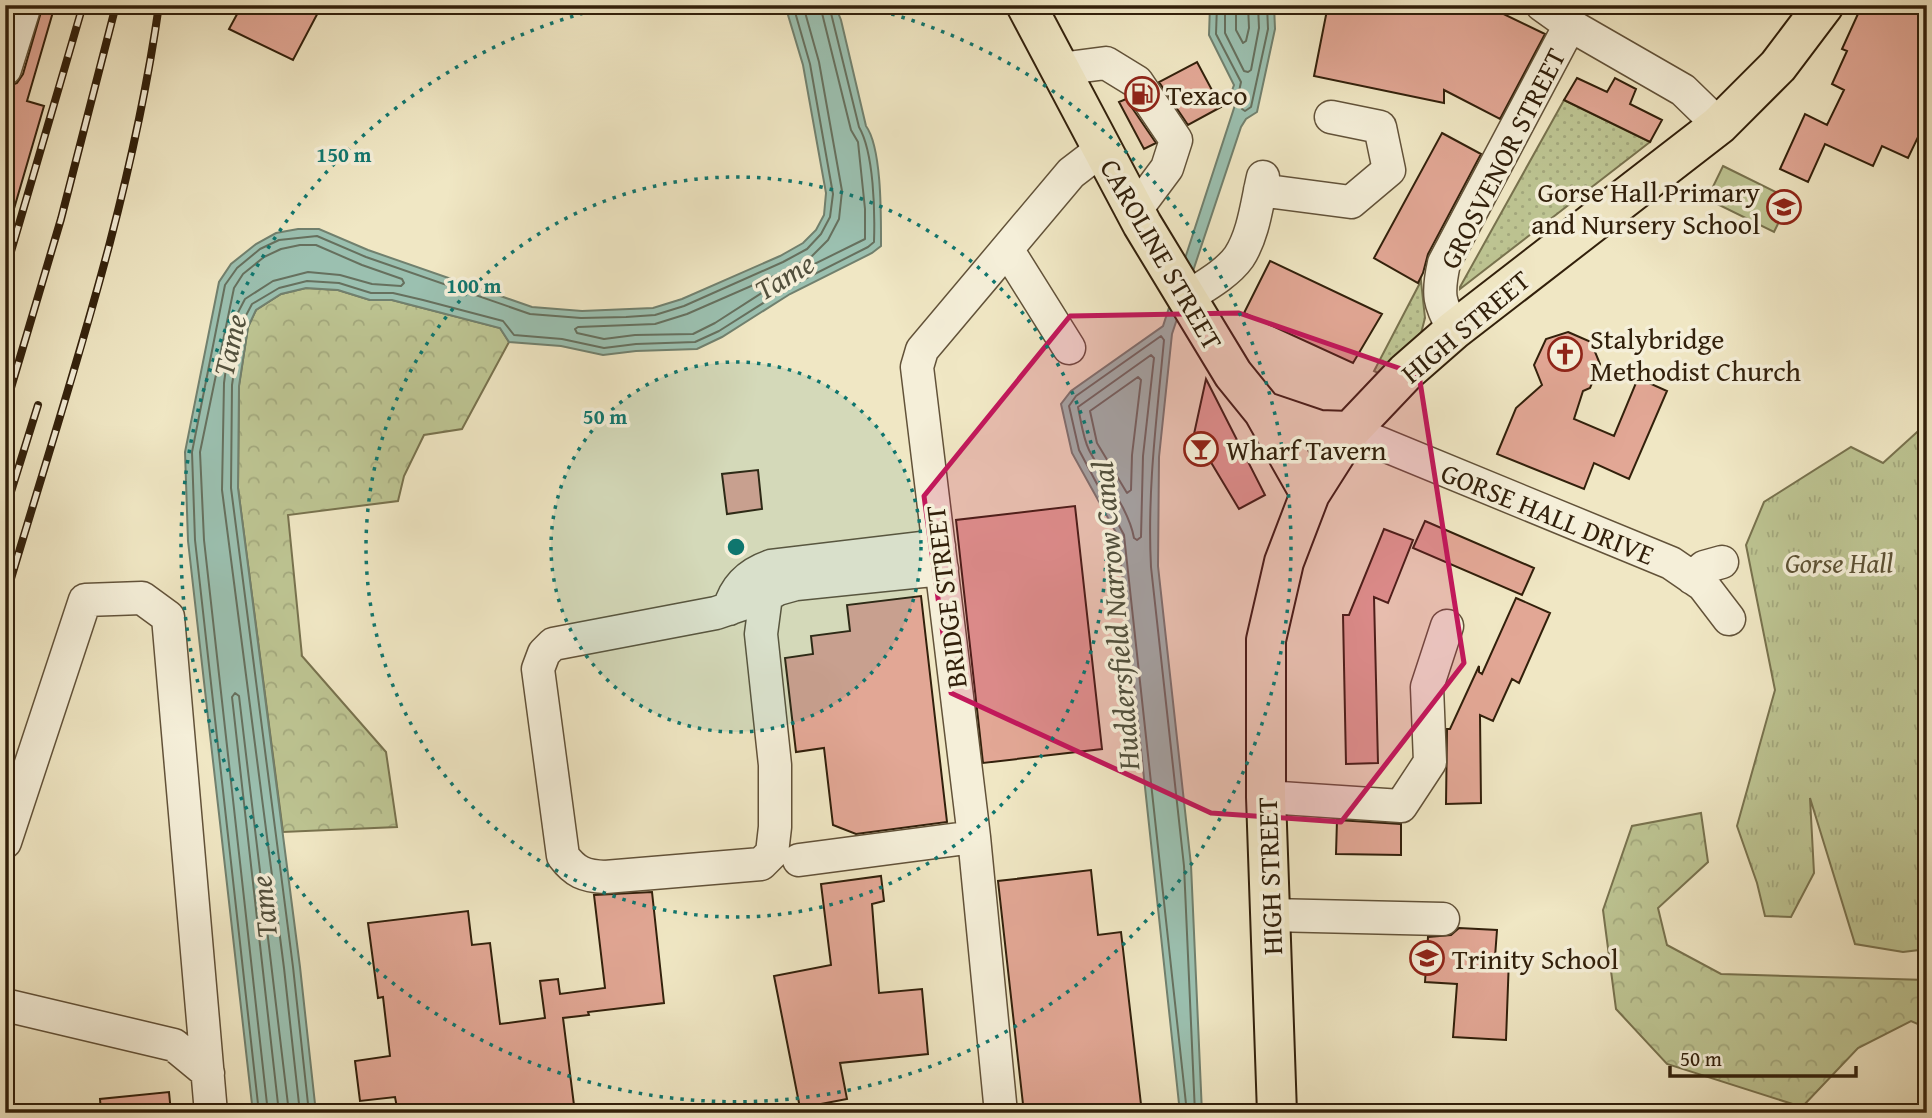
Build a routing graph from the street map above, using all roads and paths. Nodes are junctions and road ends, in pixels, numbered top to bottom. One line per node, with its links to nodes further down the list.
1 (25, 5): 6 (street)
2 (1026, 5): 7 (main road, CAROLINE STREET)
3 (1542, 5): 5 (street)
4 (1824, 5): 9 (main road, HIGH STREET)
5 (1570, 25): 9 (street); 14 (street, GROSVENOR STREET)
6 (5, 69)
7 (1060, 69): 10 (main road, CAROLINE STREET); 11 (street)
8 (1332, 117): 13 (street)
9 (1718, 125): 14 (main road, HIGH STREET)
10 (1101, 150): 11 (main road, CAROLINE STREET); 12 (street, BRIDGE STREET)
11 (1135, 211): 13 (main road, CAROLINE STREET)
12 (1007, 249): 15 (street); 19 (street, BRIDGE STREET)
13 (1189, 297): 16 (main road, CAROLINE STREET)
14 (1454, 330): 17 (main road, HIGH STREET)
15 (1069, 348)
16 (1262, 411): 17 (main road); 18 (main road, CAROLINE STREET)
17 (1350, 431): 18 (main road, HIGH STREET); 21 (street, GORSE HALL DRIVE)
18 (1310, 494): 26 (main road, HIGH STREET)
19 (940, 557): 22 (street); 23 (street); 27 (street, BRIDGE STREET)
20 (1722, 562): 21 (street)
21 (1692, 578): 24 (street, GORSE HALL DRIVE)
22 (766, 596): 23 (street); 23 (street)
23 (729, 609)
24 (1729, 619)
25 (1447, 626): 26 (street)
26 (1266, 797): 30 (main road, HIGH STREET)
27 (974, 837): 29 (street); 35 (street, BRIDGE STREET)
28 (5, 842): 33 (street)
29 (799, 860)
30 (1270, 915): 31 (street); 36 (main road, HIGH STREET)
31 (1443, 919)
32 (5, 1005): 33 (street)
33 (208, 1073): 34 (street)
34 (212, 1113)
35 (1001, 1113)
36 (1277, 1113)

